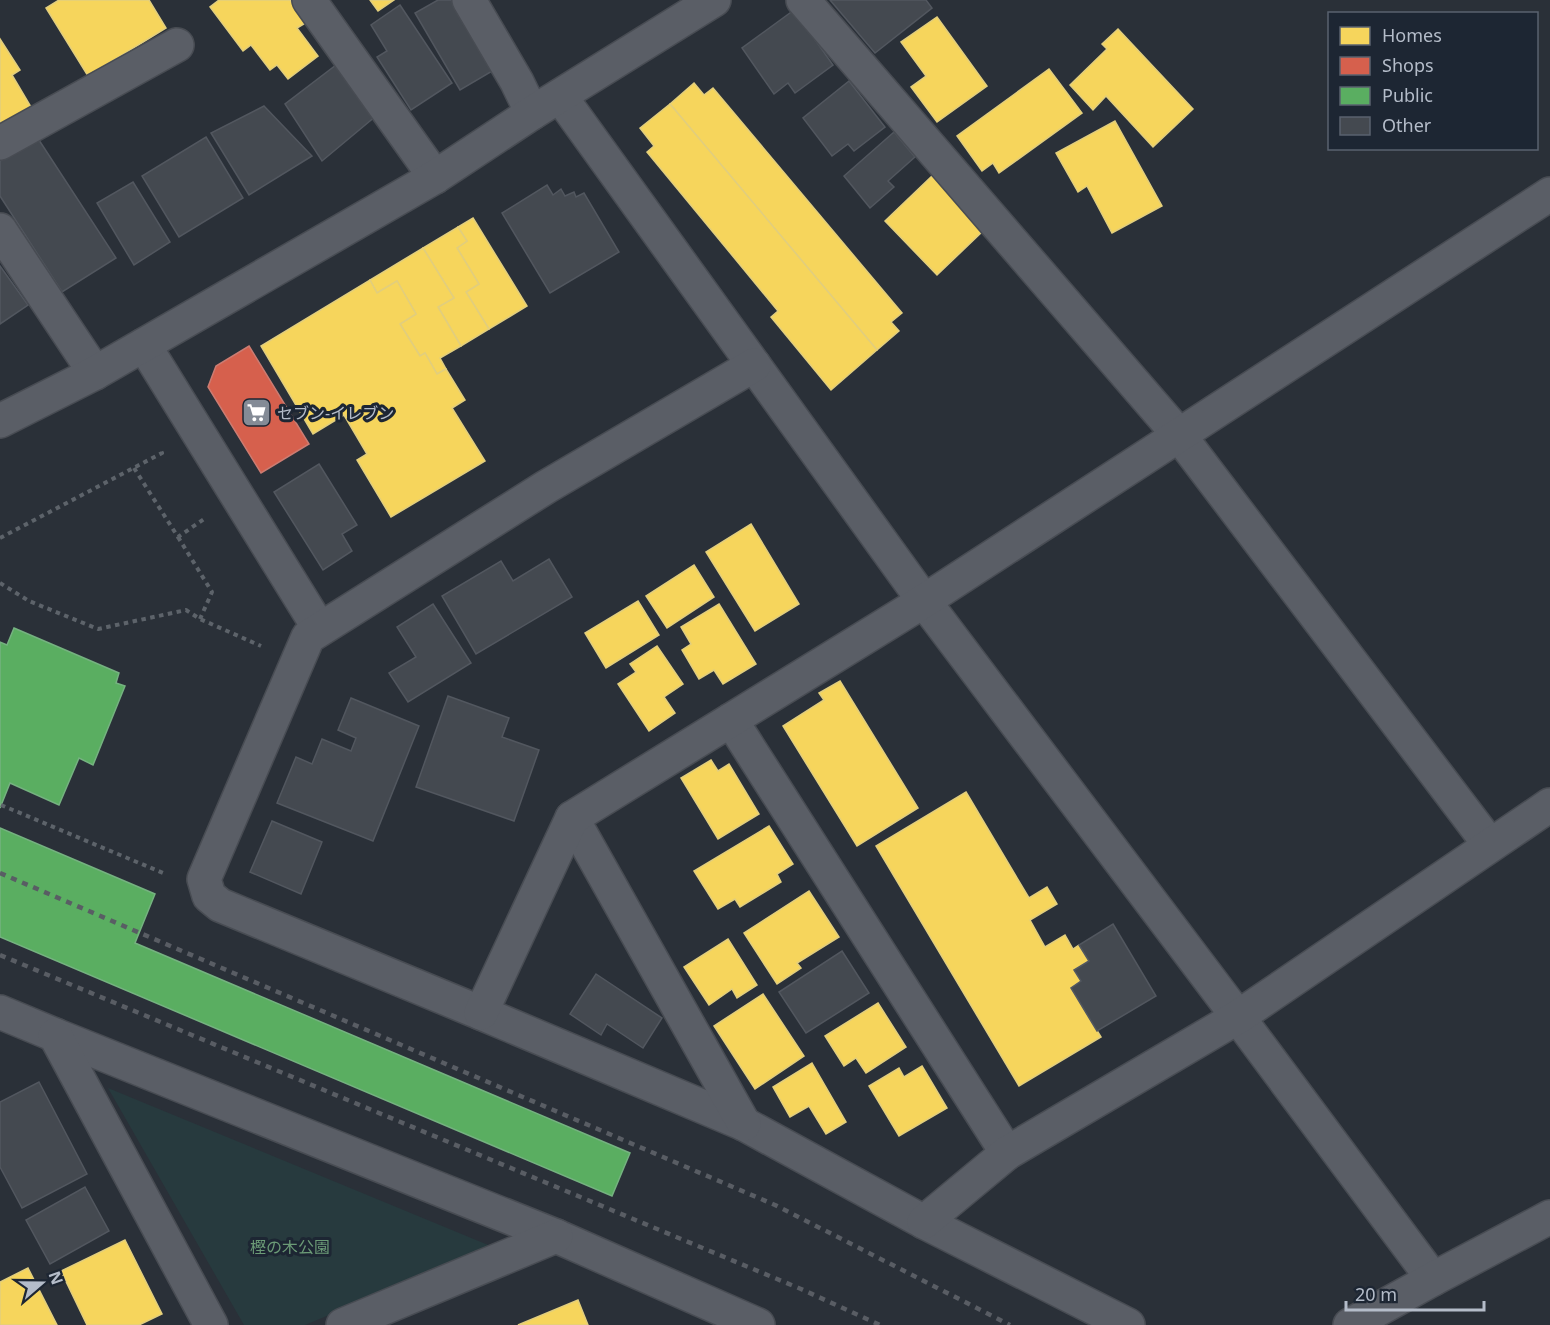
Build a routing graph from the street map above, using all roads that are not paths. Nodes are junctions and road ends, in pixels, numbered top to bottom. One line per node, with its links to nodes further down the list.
1 (309, 0): 9 (street)
2 (469, 0): 7 (street)
3 (714, 0): 6 (street)
4 (803, 0): 16 (street)
5 (177, 45): 8 (street)
6 (560, 96): 7 (street); 13 (street)
7 (532, 113): 9 (street)
8 (0, 143)
9 (435, 177): 12 (street)
10 (1550, 194): 16 (street)
11 (0, 230): 14 (street)
12 (144, 345): 14 (street); 18 (street)
13 (754, 365): 17 (street); 18 (street)
14 (95, 373): 15 (street)
15 (0, 421)
16 (1179, 435): 17 (street); 22 (street)
17 (924, 601): 19 (street); 25 (street)
18 (320, 628): 24 (street)
19 (731, 720): 21 (street); 28 (street)
20 (1550, 805): 22 (street)
21 (572, 818): 24 (street); 27 (street)
22 (1490, 845): 25 (street)
23 (0, 1011): 26 (street)
24 (481, 1013): 27 (street)
25 (1238, 1017): 28 (street); 32 (street)
26 (54, 1035): 31 (street); 33 (street)
27 (744, 1124): 30 (street)
28 (1007, 1153): 30 (street)
29 (1550, 1217): 32 (street)
30 (924, 1222): 36 (street)
31 (556, 1236): 34 (street); 35 (street)
32 (1433, 1279): 37 (street)
33 (212, 1325)
34 (343, 1325)
35 (758, 1325)
36 (1128, 1325)
37 (1350, 1325)

